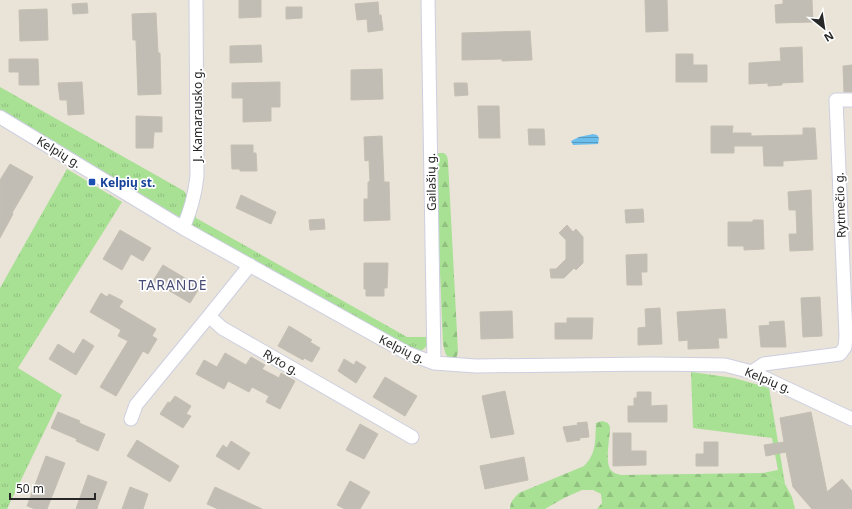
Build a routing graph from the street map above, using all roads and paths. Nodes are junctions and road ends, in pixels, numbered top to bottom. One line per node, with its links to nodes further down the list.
1 (196, 0): 5 (street, J. Kamarausko g.)
2 (428, 0): 8 (street, Gailašių g.)
3 (852, 100): 9 (street, Rytmečio g.)
4 (0, 117): 5 (street, Kelpių g.)
5 (183, 228): 6 (street, Kelpių g.)
6 (250, 265): 7 (street); 8 (street, Kelpių g.)
7 (209, 316): 10 (street); 12 (street, Ryto g.)
8 (434, 363): 9 (street, Kelpių g.)
9 (752, 372): 11 (street, Kelpių g.)
10 (131, 419)
11 (852, 419)
12 (412, 437)

